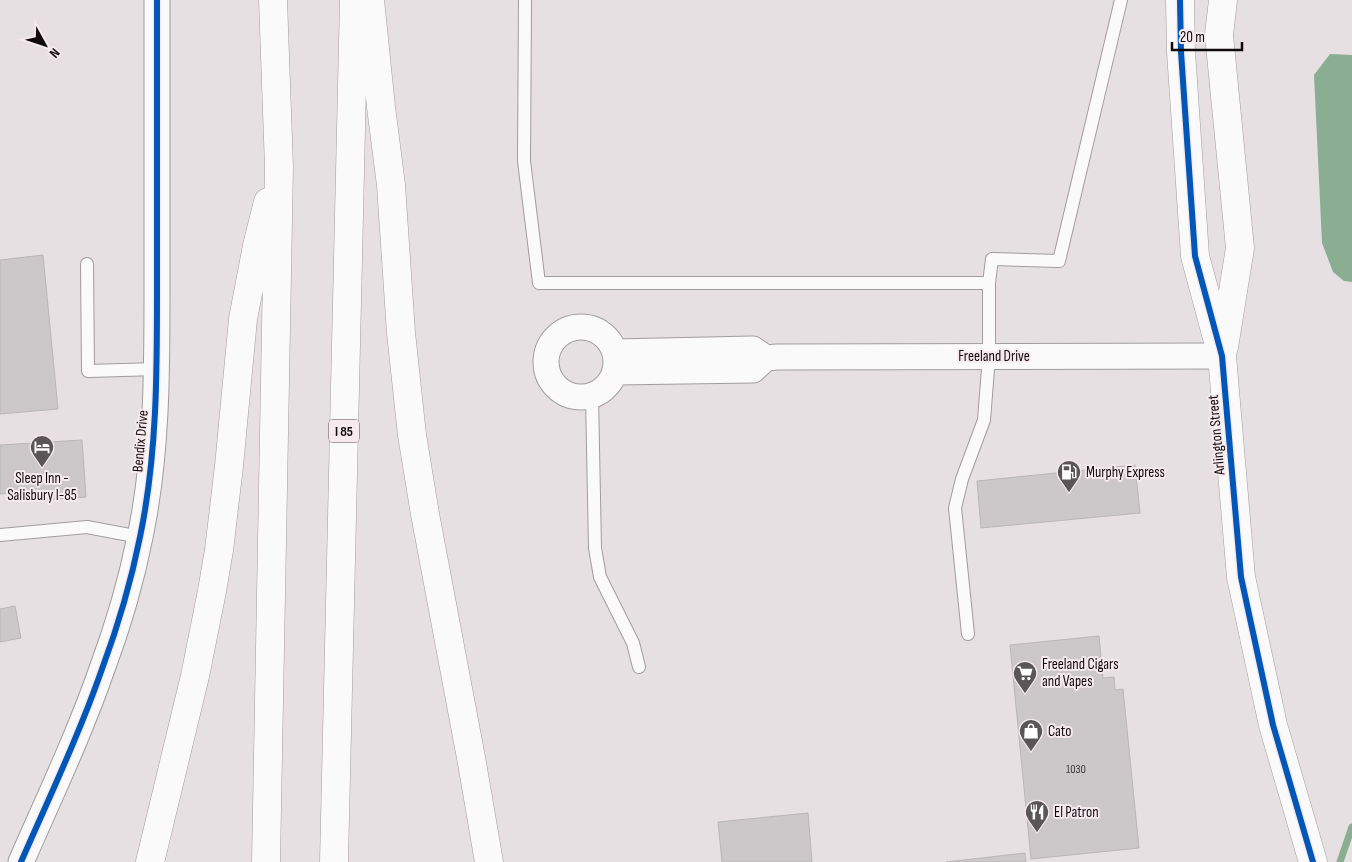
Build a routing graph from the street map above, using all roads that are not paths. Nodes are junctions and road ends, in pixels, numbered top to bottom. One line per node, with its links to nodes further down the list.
1 (156, 0): 15 (street, Bendix Drive)
2 (273, 0): 9 (main road)
3 (354, 0): 24 (main road, I 85)
4 (370, 0): 25 (main road)
5 (525, 0): 11 (lane)
6 (1121, 0): 11 (lane)
7 (1180, 0): 13 (main road, Arlington Street)
8 (1222, 0): 13 (main road, Arlington Street)
9 (279, 167): 22 (main road); 23 (main road)
10 (87, 264): 15 (lane)
11 (989, 283): 12 (lane)
12 (989, 356): 13 (street, Freeland Drive); 14 (street, Freeland Drive); 19 (lane)
13 (1222, 356): 26 (main road, Arlington Street)
14 (615, 362): 16 (street); 16 (street)
15 (157, 369): 18 (street, Bendix Drive)
16 (592, 396): 20 (lane)
17 (0, 535): 18 (lane)
18 (140, 537): 21 (street, Bendix Drive)
19 (968, 634)
20 (639, 666)
21 (21, 862)
22 (150, 862)
23 (266, 862)
24 (334, 862)
25 (489, 862)
26 (1313, 862)

